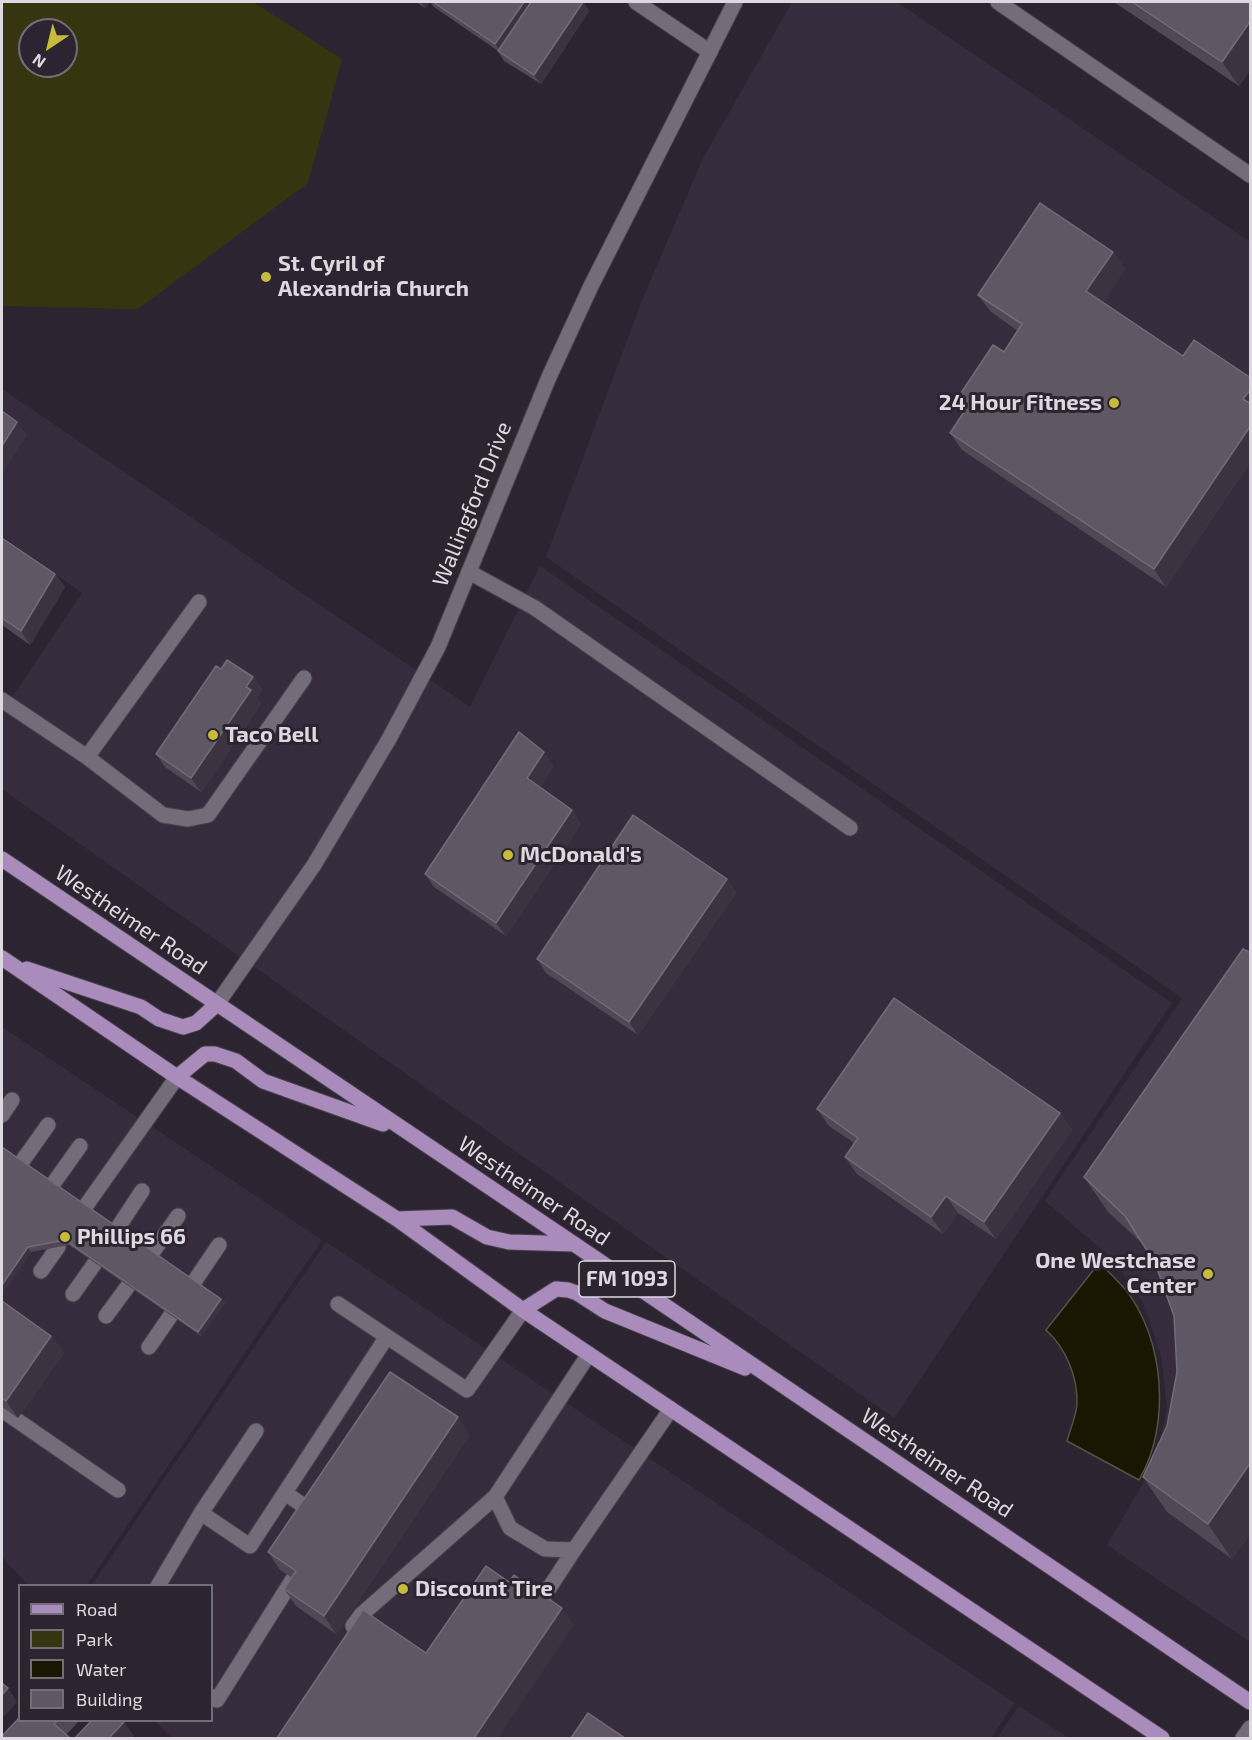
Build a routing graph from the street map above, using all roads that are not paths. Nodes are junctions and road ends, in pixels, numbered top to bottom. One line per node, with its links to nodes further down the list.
1 (636, 2): 4 (street)
2 (735, 2): 4 (street, Wallingford Drive)
3 (998, 2): 5 (street)
4 (710, 52): 6 (street, Wallingford Drive)
5 (1251, 175)
6 (469, 572): 11 (street); 14 (street, Wallingford Drive)
7 (199, 602): 10 (street)
8 (304, 678): 10 (street)
9 (2, 700): 10 (street)
10 (87, 758)
11 (850, 828)
12 (2, 859): 14 (main road, Westheimer Road / FM 1093)
13 (5, 961): 14 (main road); 15 (main road)
14 (217, 1004): 19 (main road, Westheimer Road / FM 1093)
15 (177, 1077): 19 (main road); 24 (street); 26 (main road)
16 (12, 1100): 17 (street)
17 (2, 1115)
18 (48, 1125): 21 (street)
19 (406, 1132): 28 (main road, Westheimer Road / FM 1093)
20 (80, 1146): 22 (street)
21 (21, 1163)
22 (53, 1185)
23 (142, 1191): 27 (street)
24 (85, 1207)
25 (178, 1216): 31 (street)
26 (397, 1219): 28 (main road); 38 (main road)
27 (117, 1229)
28 (574, 1244): 44 (main road, Westheimer Road / FM 1093)
29 (219, 1245): 34 (street)
30 (58, 1247): 33 (street)
31 (152, 1253)
32 (95, 1263): 36 (street)
33 (41, 1271)
34 (194, 1282)
35 (128, 1286): 40 (street)
36 (73, 1294)
37 (338, 1304): 41 (street)
38 (523, 1310): 41 (street); 43 (main road); 44 (main road)
39 (171, 1315): 42 (street)
40 (106, 1317)
41 (386, 1338): 49 (street)
42 (149, 1347)
43 (589, 1353): 45 (main road); 50 (street)
44 (773, 1379): 59 (main road, Westheimer Road / FM 1093)
45 (671, 1409): 53 (street); 61 (main road)
46 (2, 1410): 48 (street)
47 (256, 1431): 51 (street)
48 (118, 1490)
49 (285, 1493): 51 (street); 52 (street)
50 (495, 1497): 53 (street); 57 (street)
51 (201, 1513): 55 (street)
52 (317, 1515)
53 (574, 1550): 56 (street)
54 (294, 1579): 58 (street)
55 (159, 1584)
56 (540, 1602)
57 (342, 1643)
58 (213, 1698)
59 (1251, 1702)
60 (1251, 1728): 62 (street)
61 (1162, 1738)
62 (1243, 1738)

